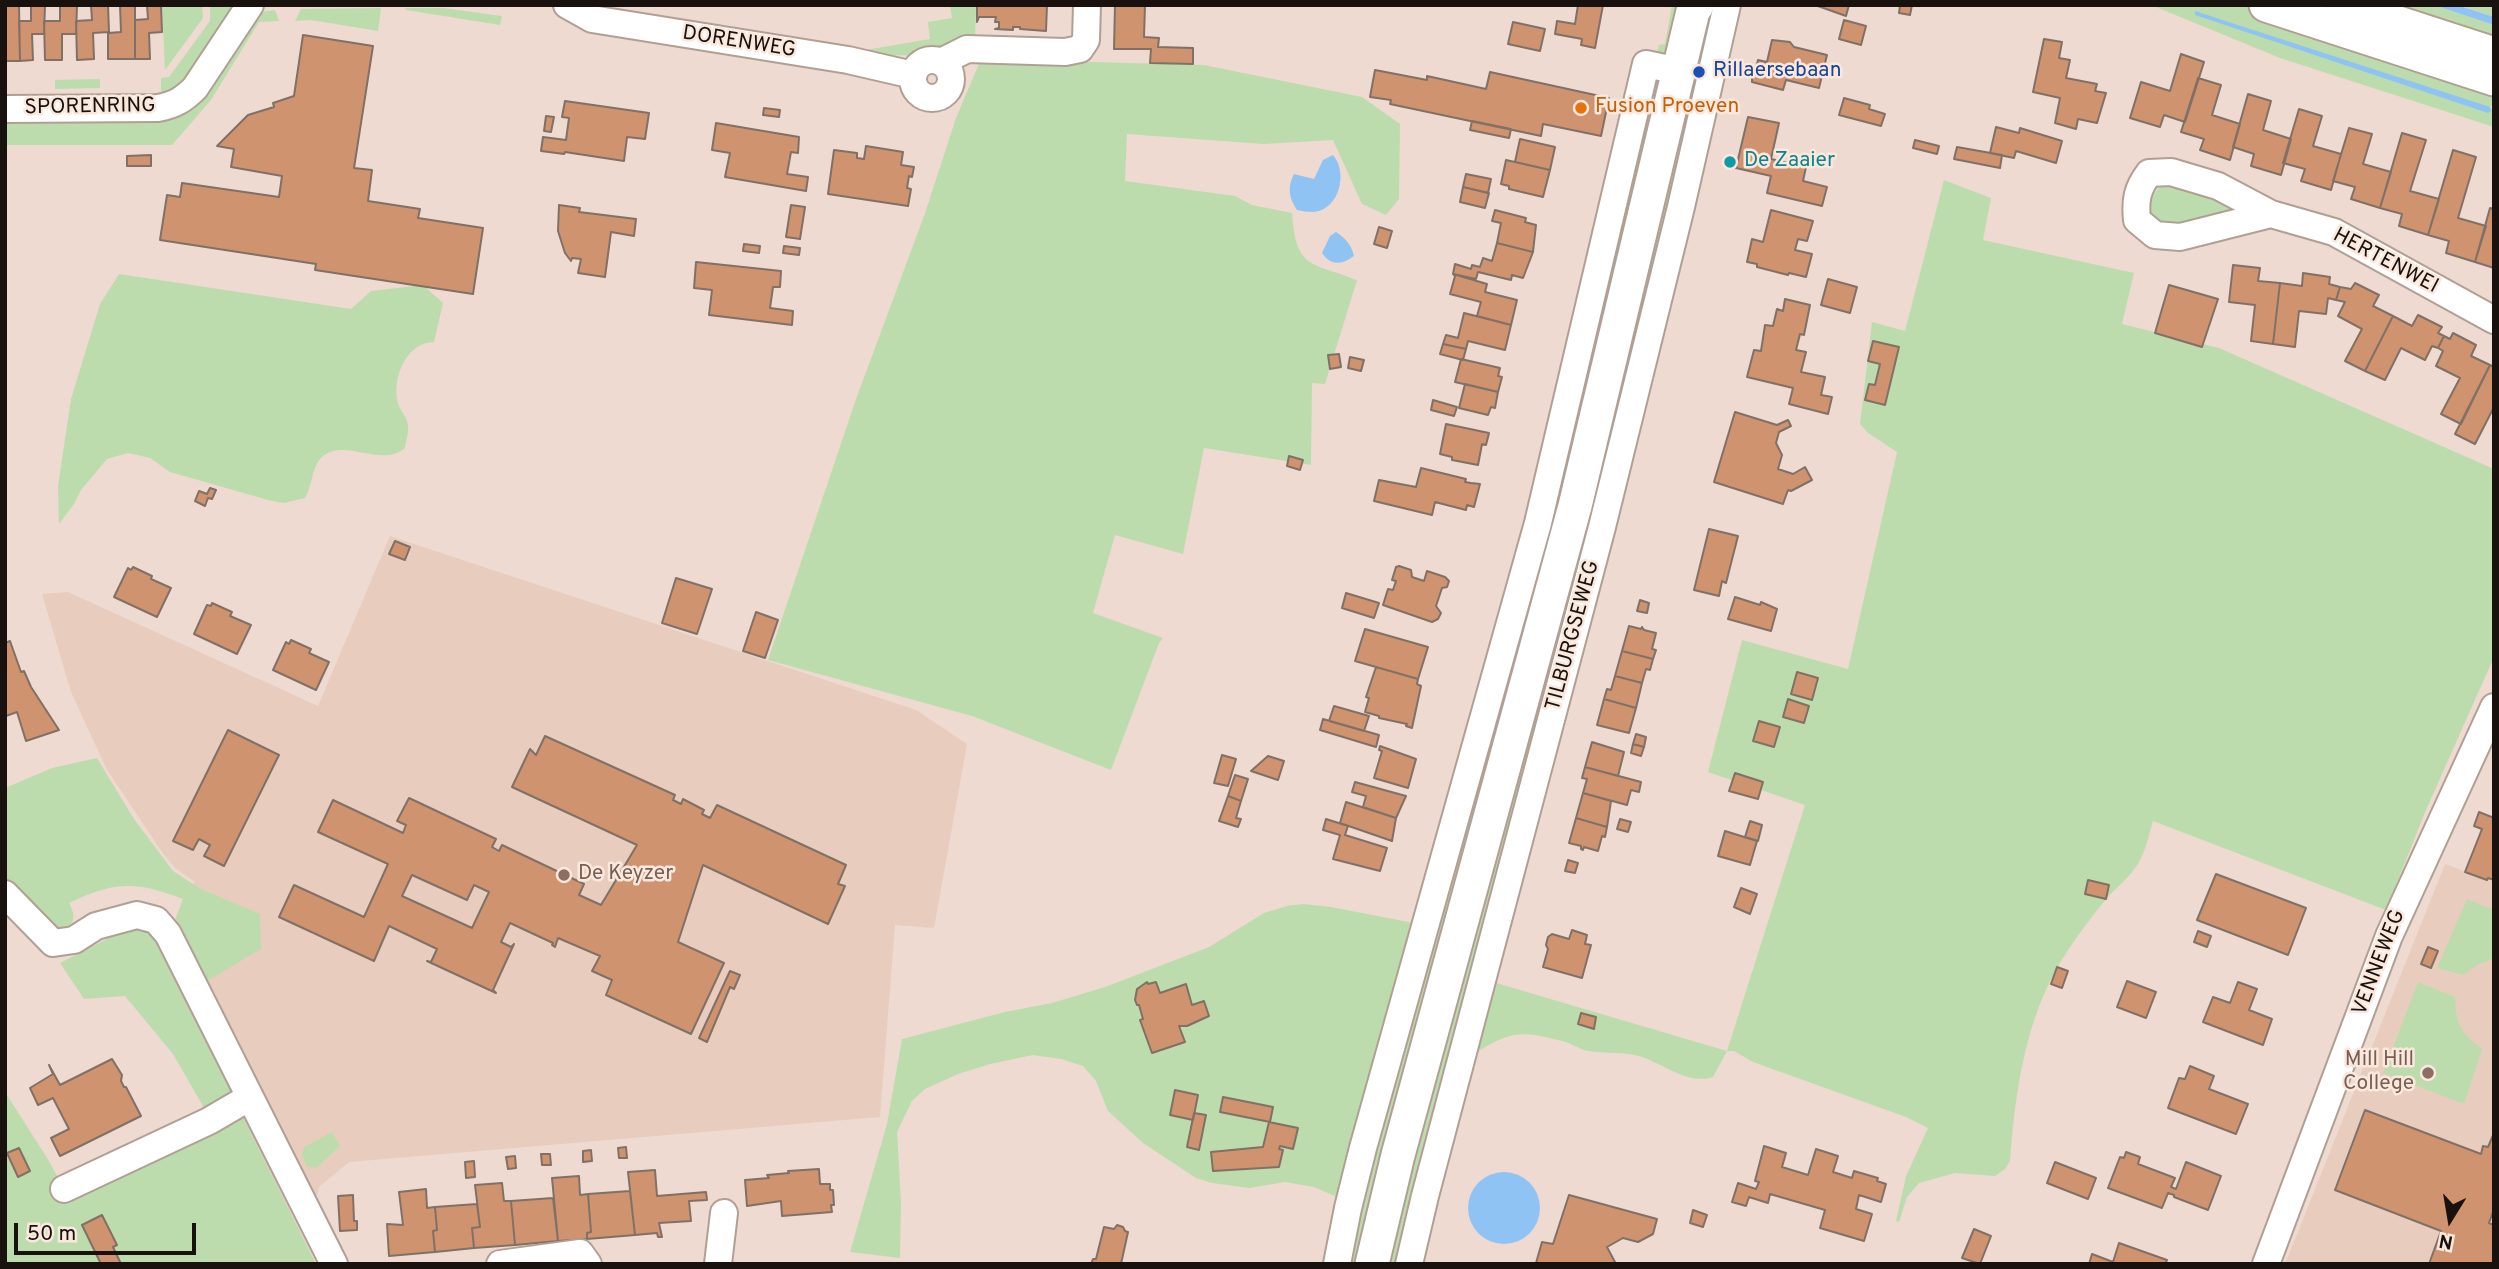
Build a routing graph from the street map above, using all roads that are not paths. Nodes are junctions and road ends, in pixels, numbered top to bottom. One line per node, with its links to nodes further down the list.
1 (250, 5): 11 (street, SPORENRING)
2 (567, 5): 3 (street, DORENWEG)
3 (1087, 5)
4 (1727, 5): 25 (street, TILBURGSEWEG)
5 (2266, 5): 10 (street)
6 (2343, 5): 8 (street)
7 (1694, 7): 9 (street, TILBURGSEWEG)
8 (2494, 54)
9 (1679, 71): 23 (street); 24 (street, TILBURGSEWEG)
10 (2494, 79)
11 (5, 109)
12 (2271, 214): 13 (street, HERTENWEI)
13 (2494, 320)
14 (2494, 707): 26 (street, VENNEWEG)
15 (5, 894): 16 (street)
16 (250, 1097): 17 (street); 19 (street)
17 (64, 1189)
18 (724, 1213): 22 (street)
19 (334, 1264)
20 (500, 1264): 21 (street)
21 (588, 1264)
22 (718, 1264)
23 (1337, 1264)
24 (1372, 1264)
25 (1409, 1264)
26 (2266, 1264)

